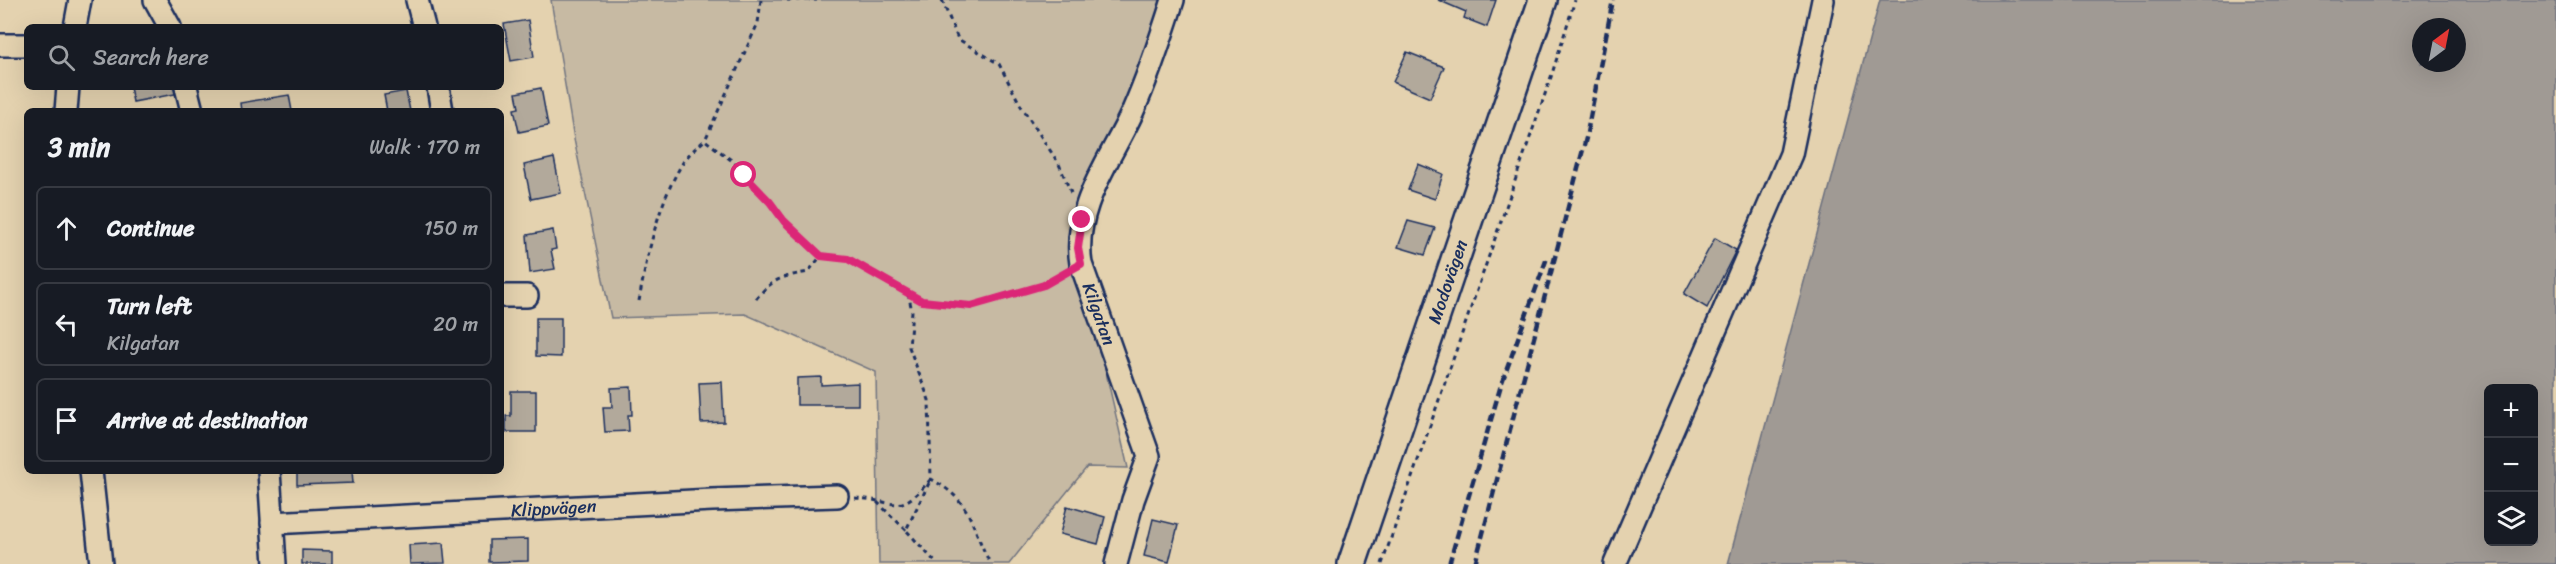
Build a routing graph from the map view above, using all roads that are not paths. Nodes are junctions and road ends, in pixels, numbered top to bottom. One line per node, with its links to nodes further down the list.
1 (80, 0): 7 (street)
2 (155, 0): 8 (street)
3 (417, 0): 9 (street)
4 (1173, 0): 26 (street, Kilgatan)
5 (1543, 0): 27 (main road, Modovägen)
6 (1823, 0): 28 (street)
7 (76, 24)
8 (168, 24)
9 (423, 24)
10 (0, 45): 11 (street)
11 (24, 45)
12 (68, 90): 15 (street)
13 (187, 90): 16 (street)
14 (438, 90): 17 (street)
15 (66, 108)
16 (191, 108)
17 (442, 108)
18 (504, 296): 19 (street)
19 (527, 296)
20 (91, 474): 24 (street)
21 (269, 474): 23 (street)
22 (837, 496): 23 (street, Klippvägen)
23 (272, 523): 25 (street)
24 (101, 564)
25 (275, 564)
26 (1116, 564)
27 (1352, 564)
28 (1615, 564)

